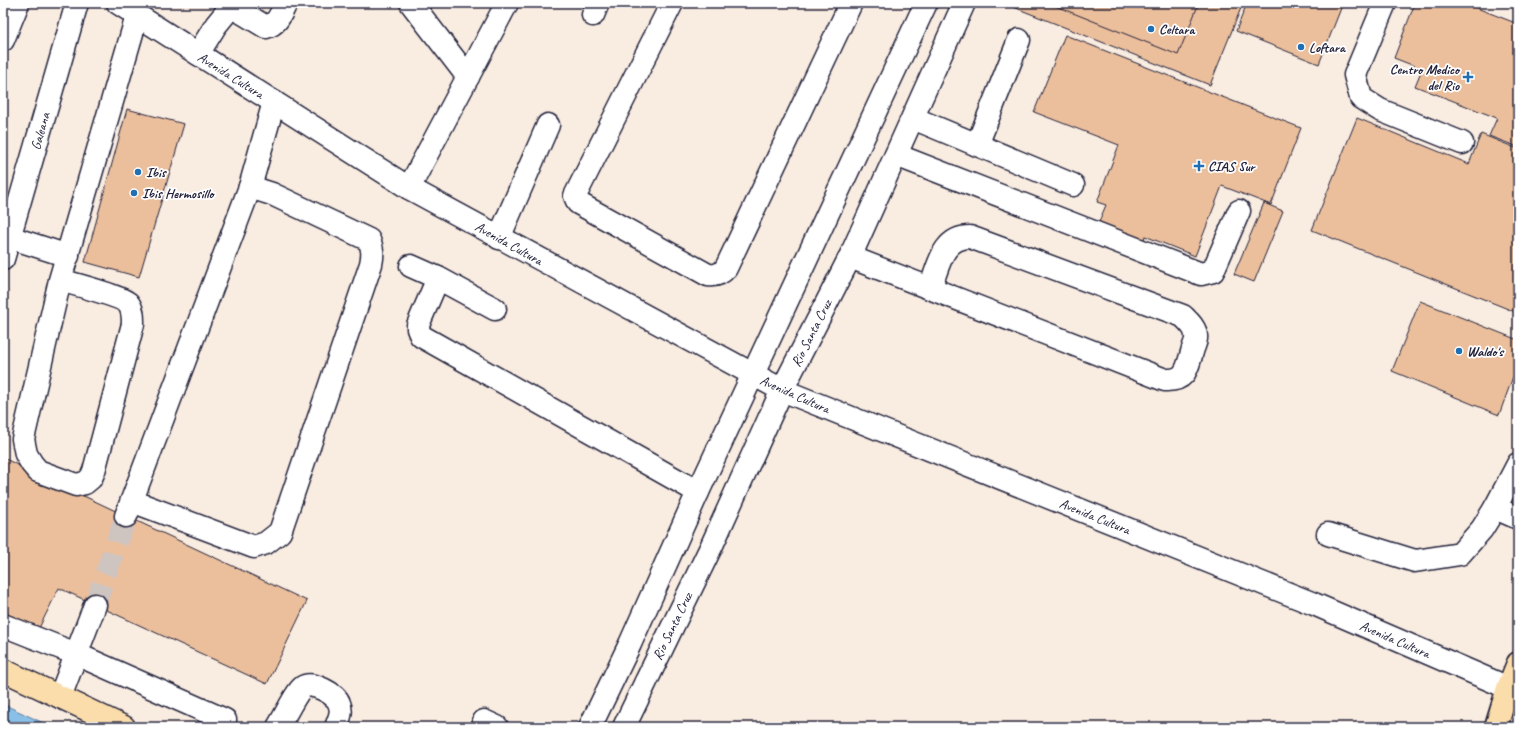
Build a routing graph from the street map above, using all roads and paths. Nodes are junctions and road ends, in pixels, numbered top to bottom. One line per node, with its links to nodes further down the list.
1 (18, 3): 14 (street)
2 (77, 3): 28 (street, Galeana)
3 (118, 3): 13 (street, Avenida Cultura)
4 (286, 3): 12 (street)
5 (411, 3): 17 (street)
6 (507, 3): 17 (street)
7 (672, 3): 8 (street)
8 (851, 3)
9 (926, 3): 38 (street)
10 (964, 3): 19 (street, Rio Santa Cruz)
11 (1385, 3): 21 (street)
12 (230, 4): 16 (street)
13 (137, 16): 16 (street, Avenida Cultura); 30 (street)
14 (3, 40)
15 (1019, 40): 22 (street)
16 (198, 54): 18 (street, Avenida Cultura)
17 (468, 77): 26 (street)
18 (274, 102): 25 (street); 26 (street, Avenida Cultura)
19 (913, 118): 22 (street); 23 (street, Rio Santa Cruz)
20 (548, 125): 29 (street)
21 (1462, 143)
22 (977, 145): 24 (street)
23 (896, 155): 27 (street); 31 (street, Rio Santa Cruz)
24 (1073, 185)
25 (250, 187): 25 (street)
26 (409, 188): 29 (street, Avenida Cultura)
27 (1239, 211)
28 (9, 237): 30 (street); 32 (street, Galeana)
29 (500, 238): 38 (street, Avenida Cultura)
30 (68, 256): 35 (street)
31 (850, 257): 36 (street); 39 (street, Rio Santa Cruz)
32 (3, 259)
33 (411, 266): 34 (street)
34 (438, 278): 37 (street); 41 (street)
35 (60, 280): 35 (street)
36 (930, 288): 36 (street)
37 (495, 309)
38 (753, 375): 39 (street, Avenida Cultura); 41 (street)
39 (782, 390): 50 (street, Avenida Cultura); 57 (street, Rio Santa Cruz)
40 (1518, 464): 42 (street)
41 (698, 492): 56 (street)
42 (1496, 508): 43 (street); 44 (street)
43 (1518, 518)
44 (1328, 534)
45 (95, 605): 47 (street)
46 (3, 625): 47 (street)
47 (76, 654): 51 (street); 52 (street)
48 (1518, 663): 50 (main road)
49 (3, 670): 51 (main road)
50 (1513, 690): 58 (main road)
51 (60, 697): 53 (main road)
52 (225, 720)
53 (124, 727)
54 (278, 727): 55 (street)
55 (336, 727)
56 (590, 727)
57 (624, 727)
58 (1496, 727)

